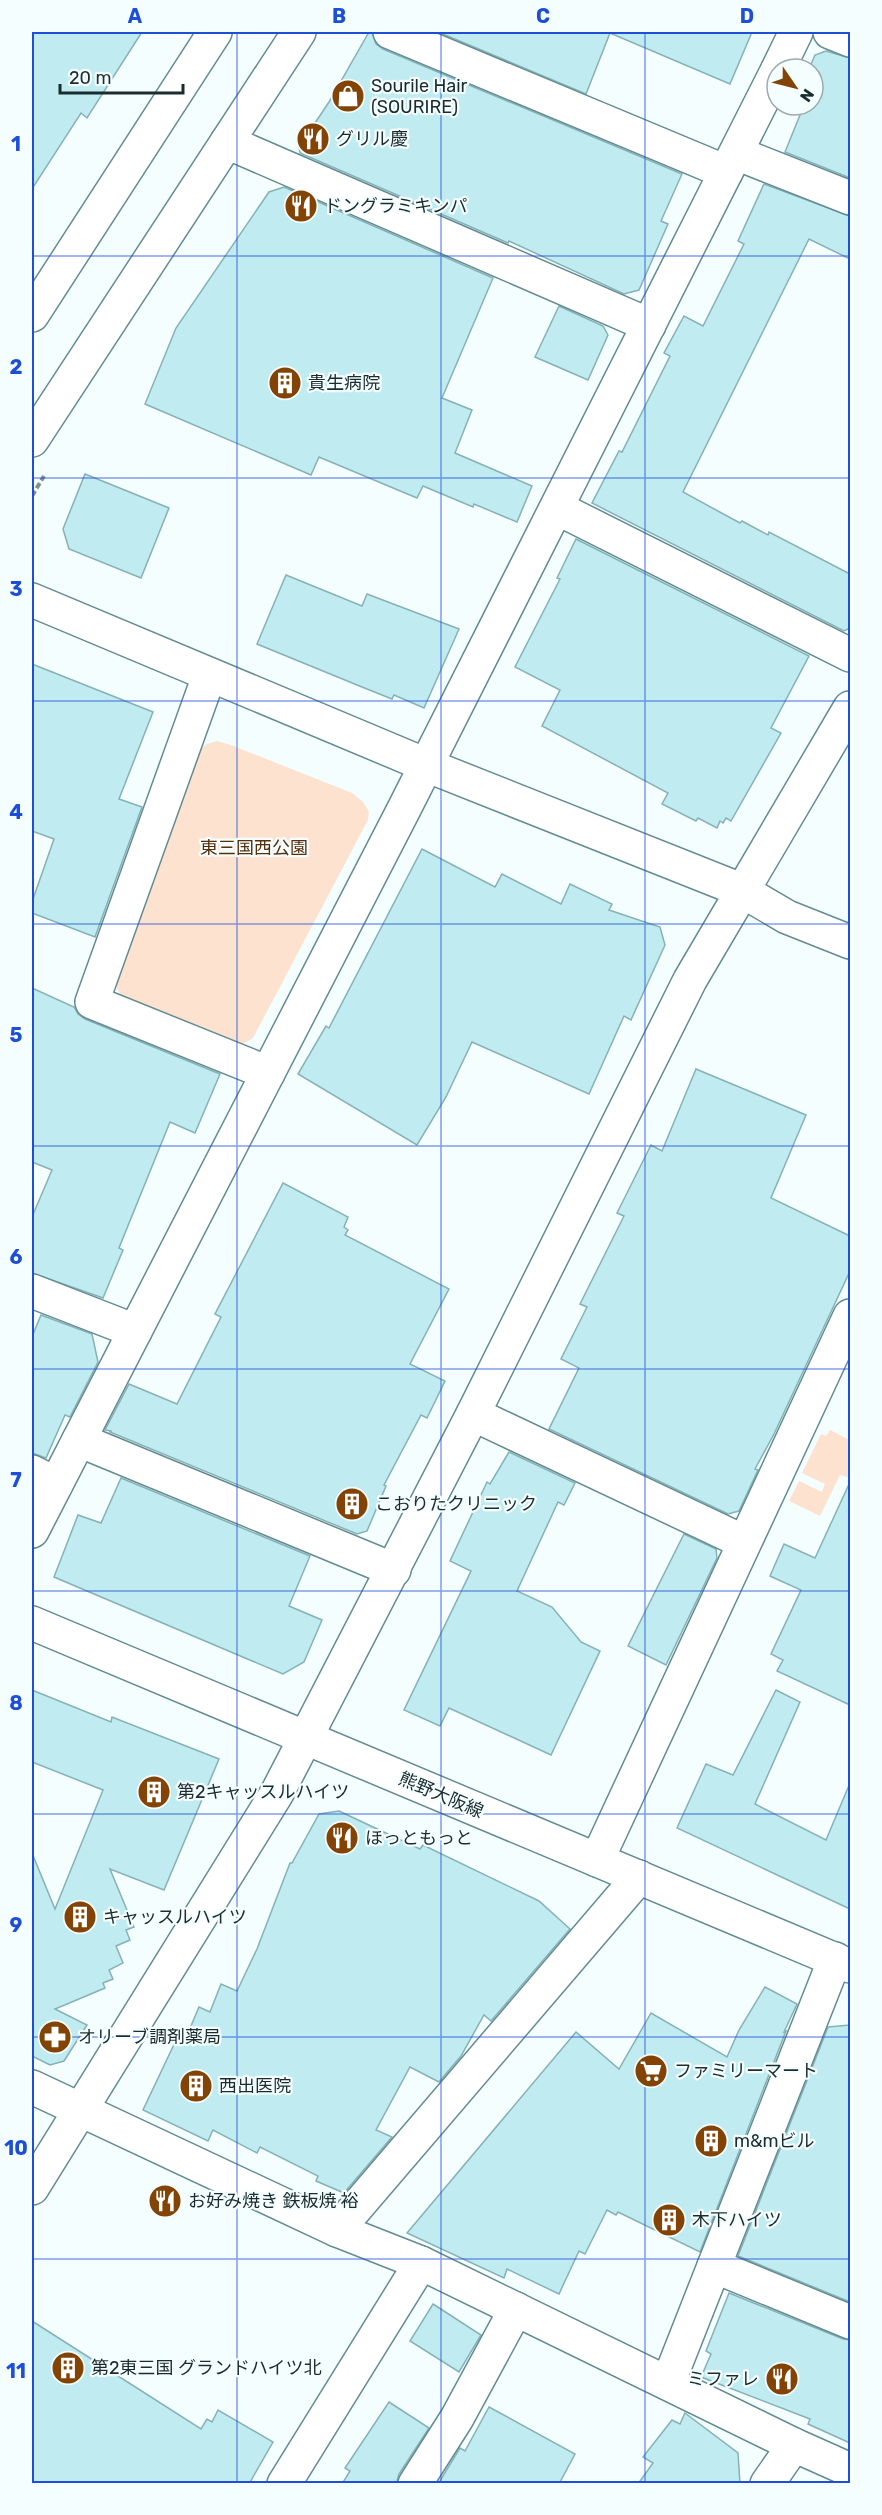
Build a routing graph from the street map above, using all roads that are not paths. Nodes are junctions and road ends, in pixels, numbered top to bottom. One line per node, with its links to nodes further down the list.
1 (214, 32): 12 (street)
2 (299, 32): 9 (street)
3 (390, 32): 10 (street)
4 (796, 32): 7 (street)
5 (830, 32): 6 (street)
6 (850, 40)
7 (784, 57)
8 (765, 94): 10 (street)
9 (227, 142): 13 (street); 14 (street)
10 (731, 162): 11 (street); 13 (street)
11 (850, 198)
12 (32, 315)
13 (649, 325): 15 (street)
14 (32, 440)
15 (557, 508): 17 (street); 20 (street)
16 (32, 600): 18 (street)
17 (850, 655)
18 (209, 676): 20 (street); 23 (street)
19 (850, 708): 21 (street)
20 (426, 765): 21 (street); 23 (street)
21 (741, 890): 22 (street); 27 (street)
22 (850, 942)
23 (268, 1074): 26 (street)
24 (32, 1291): 26 (street)
25 (850, 1316): 31 (street)
26 (135, 1331): 28 (street)
27 (473, 1414): 31 (street); 32 (street)
28 (79, 1440): 29 (street); 32 (street)
29 (44, 1478): 30 (street)
30 (32, 1531)
31 (744, 1542): 35 (street)
32 (394, 1570): 34 (street)
33 (32, 1623): 34 (street, 熊野大阪線)
34 (307, 1739): 35 (street, 熊野大阪線); 39 (street)
35 (597, 1860): 36 (street, 熊野大阪線)
36 (639, 1877): 37 (street, 熊野大阪線); 41 (street)
37 (843, 1962): 43 (street)
38 (32, 2087): 39 (street)
39 (81, 2109): 40 (street); 41 (street)
40 (32, 2188)
41 (337, 2230): 42 (street)
42 (421, 2263): 44 (street); 49 (street)
43 (714, 2266): 45 (street); 46 (street)
44 (516, 2309): 46 (street); 50 (street)
45 (850, 2322)
46 (668, 2383): 47 (street)
47 (794, 2445): 48 (street); 51 (street)
48 (850, 2470)
49 (284, 2484)
50 (415, 2484)
51 (767, 2484)

